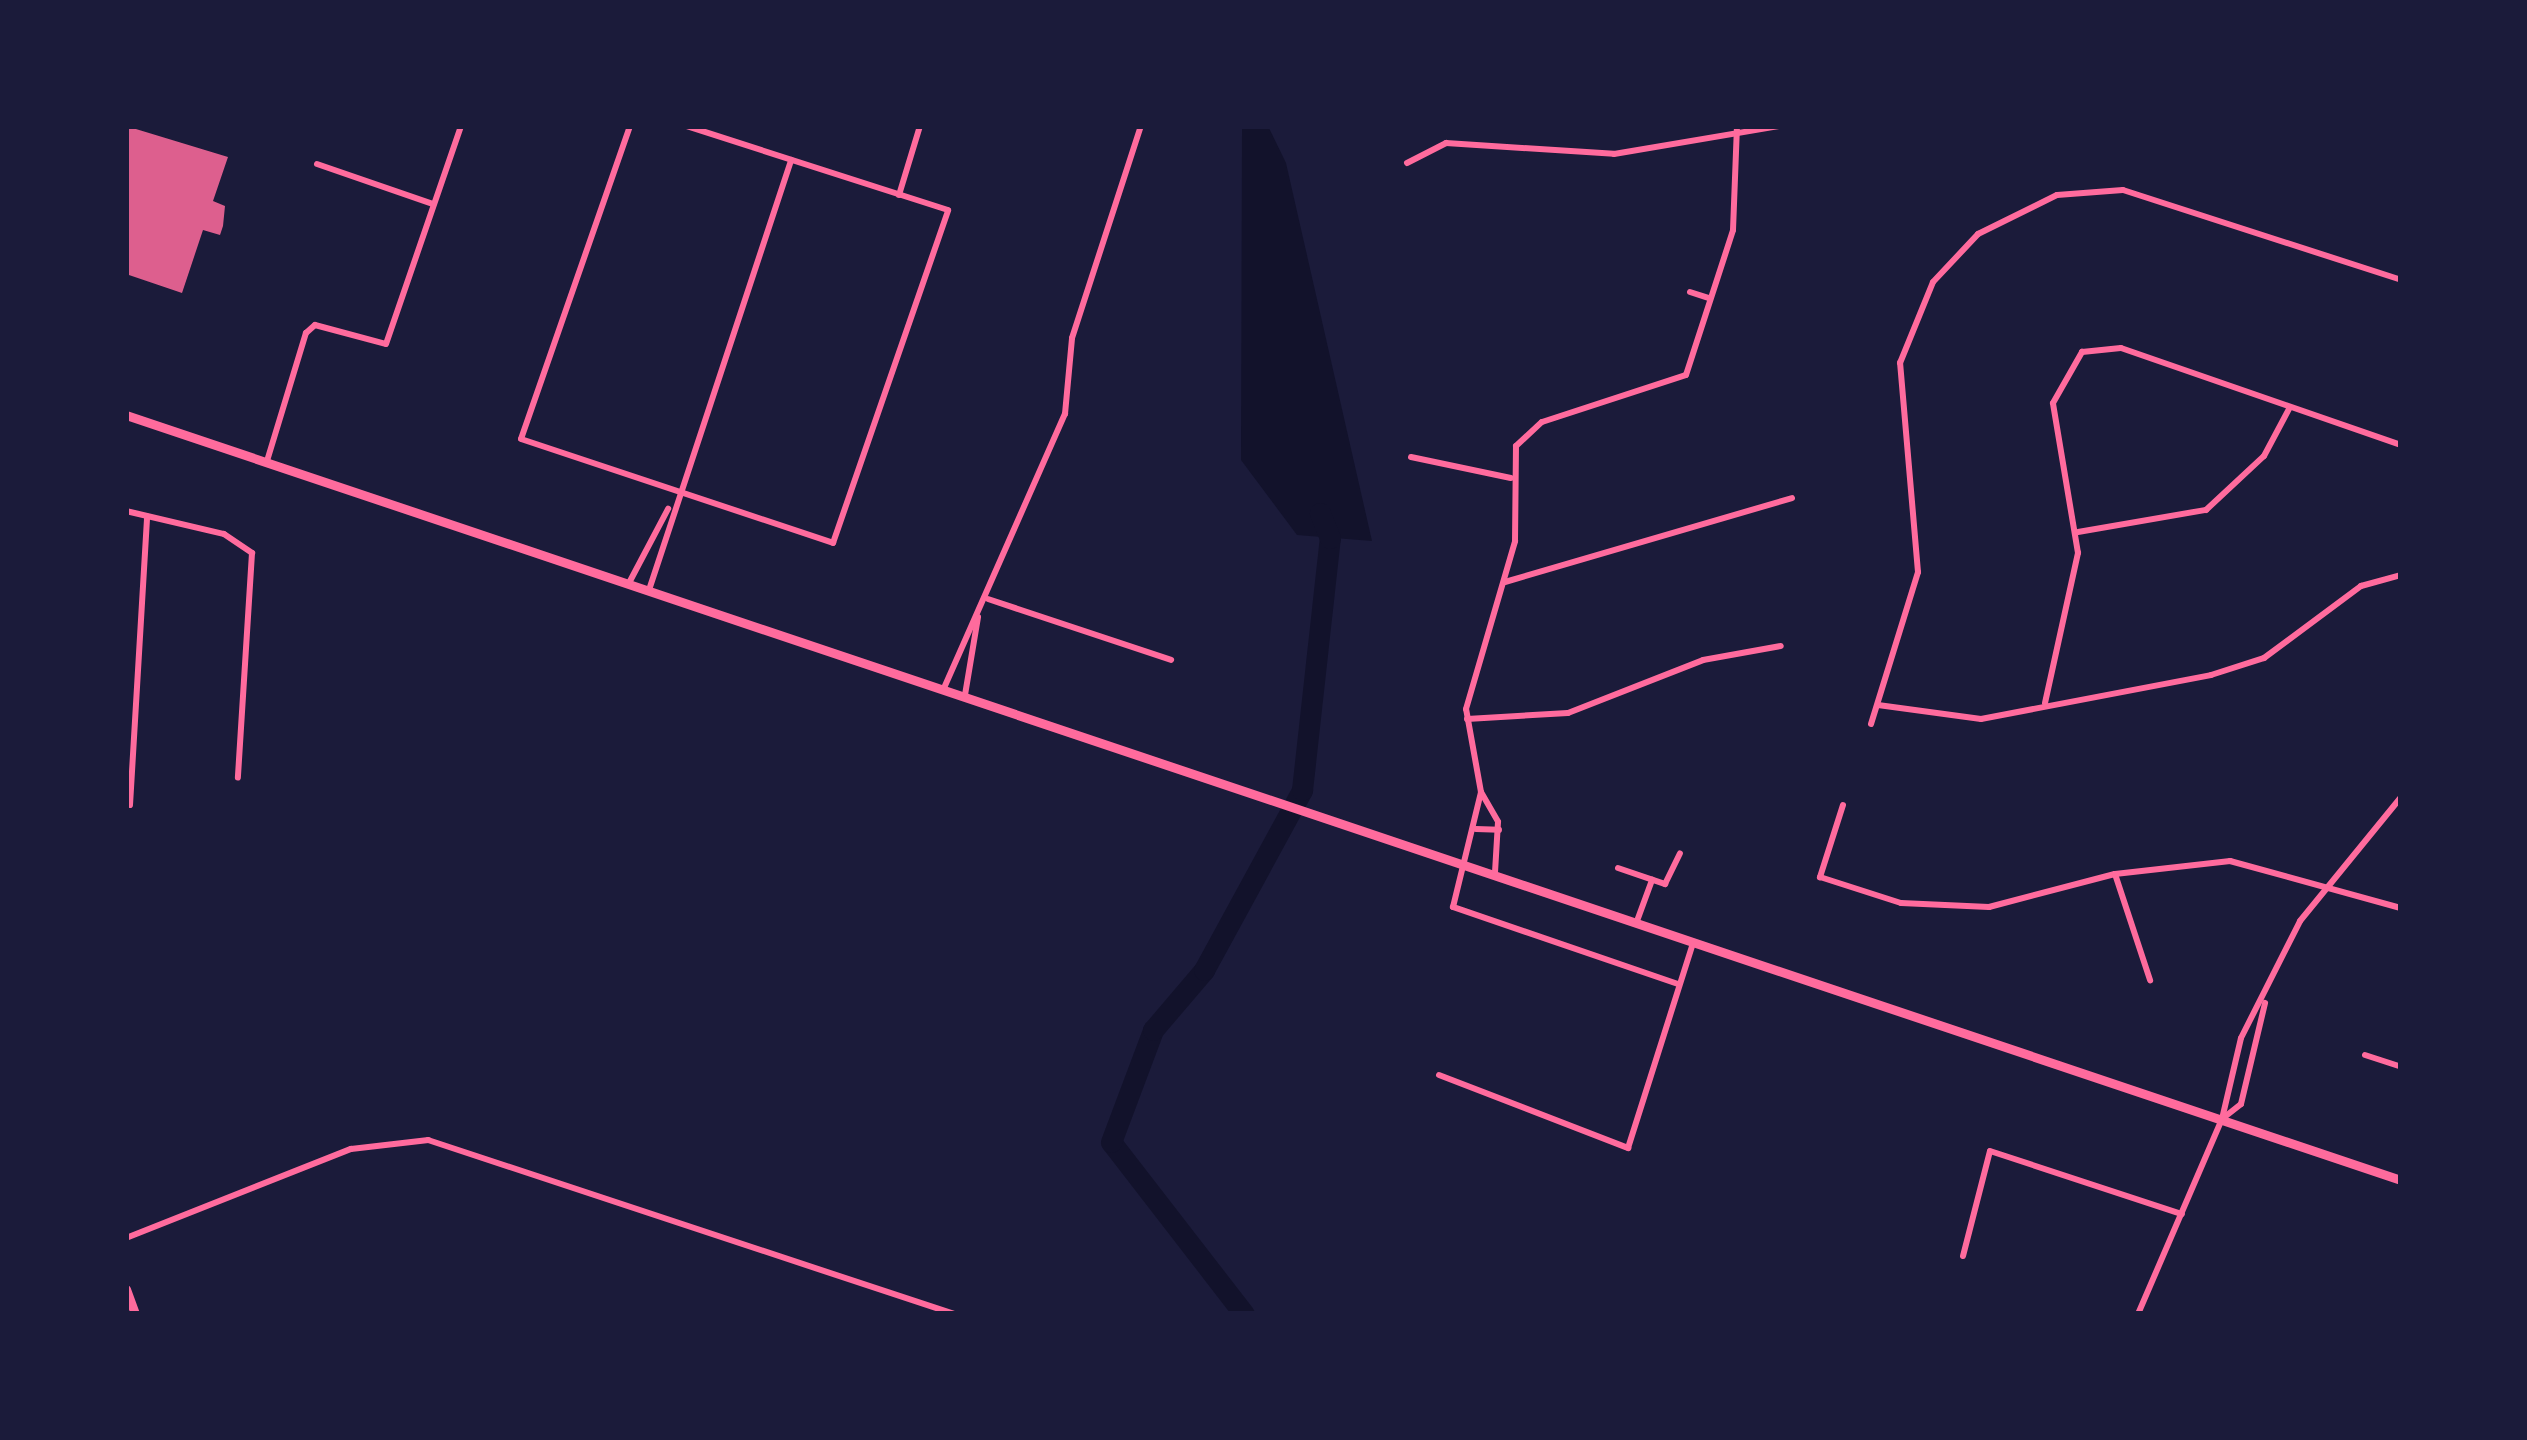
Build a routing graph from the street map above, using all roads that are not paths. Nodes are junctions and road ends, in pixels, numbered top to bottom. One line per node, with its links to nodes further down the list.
1 (461, 126): 13 (street)
2 (630, 126): 23 (street)
3 (686, 126): 9 (street)
4 (920, 126): 12 (street)
5 (1141, 126): 35 (street)
6 (1737, 126): 8 (street)
7 (1780, 126): 8 (street)
8 (1740, 136): 11 (street); 16 (street)
9 (791, 160): 12 (street); 23 (street)
10 (317, 164): 13 (street)
11 (1407, 164)
12 (899, 195): 23 (street)
13 (433, 204): 21 (street)
14 (2401, 280): 44 (street)
15 (1690, 292): 16 (street)
16 (1709, 298): 22 (street)
17 (2290, 407): 19 (street); 28 (street); 28 (street)
18 (126, 415): 21 (main road)
19 (2401, 445)
20 (1411, 457): 22 (street)
21 (267, 461): 33 (main road)
22 (1511, 478): 32 (street)
23 (675, 490): 25 (street)
24 (1792, 498): 32 (street)
25 (668, 509): 29 (street); 30 (street)
26 (126, 511): 27 (street)
27 (147, 516): 47 (street); 50 (street)
28 (2077, 532): 43 (street)
29 (643, 544): 30 (street); 33 (street)
30 (662, 550): 34 (street)
31 (2401, 575): 43 (street)
32 (1505, 582): 45 (street)
33 (629, 583): 34 (main road)
34 (650, 590): 41 (main road)
35 (988, 599): 36 (street); 40 (street)
36 (978, 617): 38 (street); 39 (street)
37 (1781, 646): 45 (street)
38 (957, 650): 39 (street); 41 (street)
39 (976, 657): 42 (street)
40 (1171, 660)
41 (944, 688): 42 (main road)
42 (964, 695): 55 (main road)
43 (2045, 703): 44 (street)
44 (1878, 705): 46 (street)
45 (1467, 719): 48 (street)
46 (1871, 724)
47 (238, 778)
48 (1481, 792): 52 (street); 53 (street)
49 (2401, 796): 60 (street)
50 (130, 805)
51 (1843, 805): 57 (street)
52 (1476, 829): 53 (street); 55 (street)
53 (1498, 830): 58 (street)
54 (1679, 853): 59 (street)
55 (1468, 865): 58 (main road); 65 (street)
56 (1618, 868): 59 (street)
57 (2115, 874): 60 (street); 64 (street)
58 (1495, 875): 62 (main road)
59 (1652, 880): 62 (street)
60 (2323, 881): 61 (street); 66 (street)
61 (2401, 908)
62 (1636, 925): 63 (main road)
63 (1693, 944): 65 (street); 70 (main road)
64 (2150, 980)
65 (1678, 984): 69 (street)
66 (2265, 1000): 70 (street); 70 (street)
67 (2365, 1054): 68 (street)
68 (2401, 1067)
69 (1439, 1075)
70 (2222, 1119): 71 (main road); 72 (street)
71 (2401, 1180)
72 (2182, 1214): 74 (street); 78 (street)
73 (126, 1238): 77 (street)
74 (1963, 1256)
75 (126, 1289): 76 (main road)
76 (135, 1314)
77 (954, 1314)
78 (2138, 1314)

